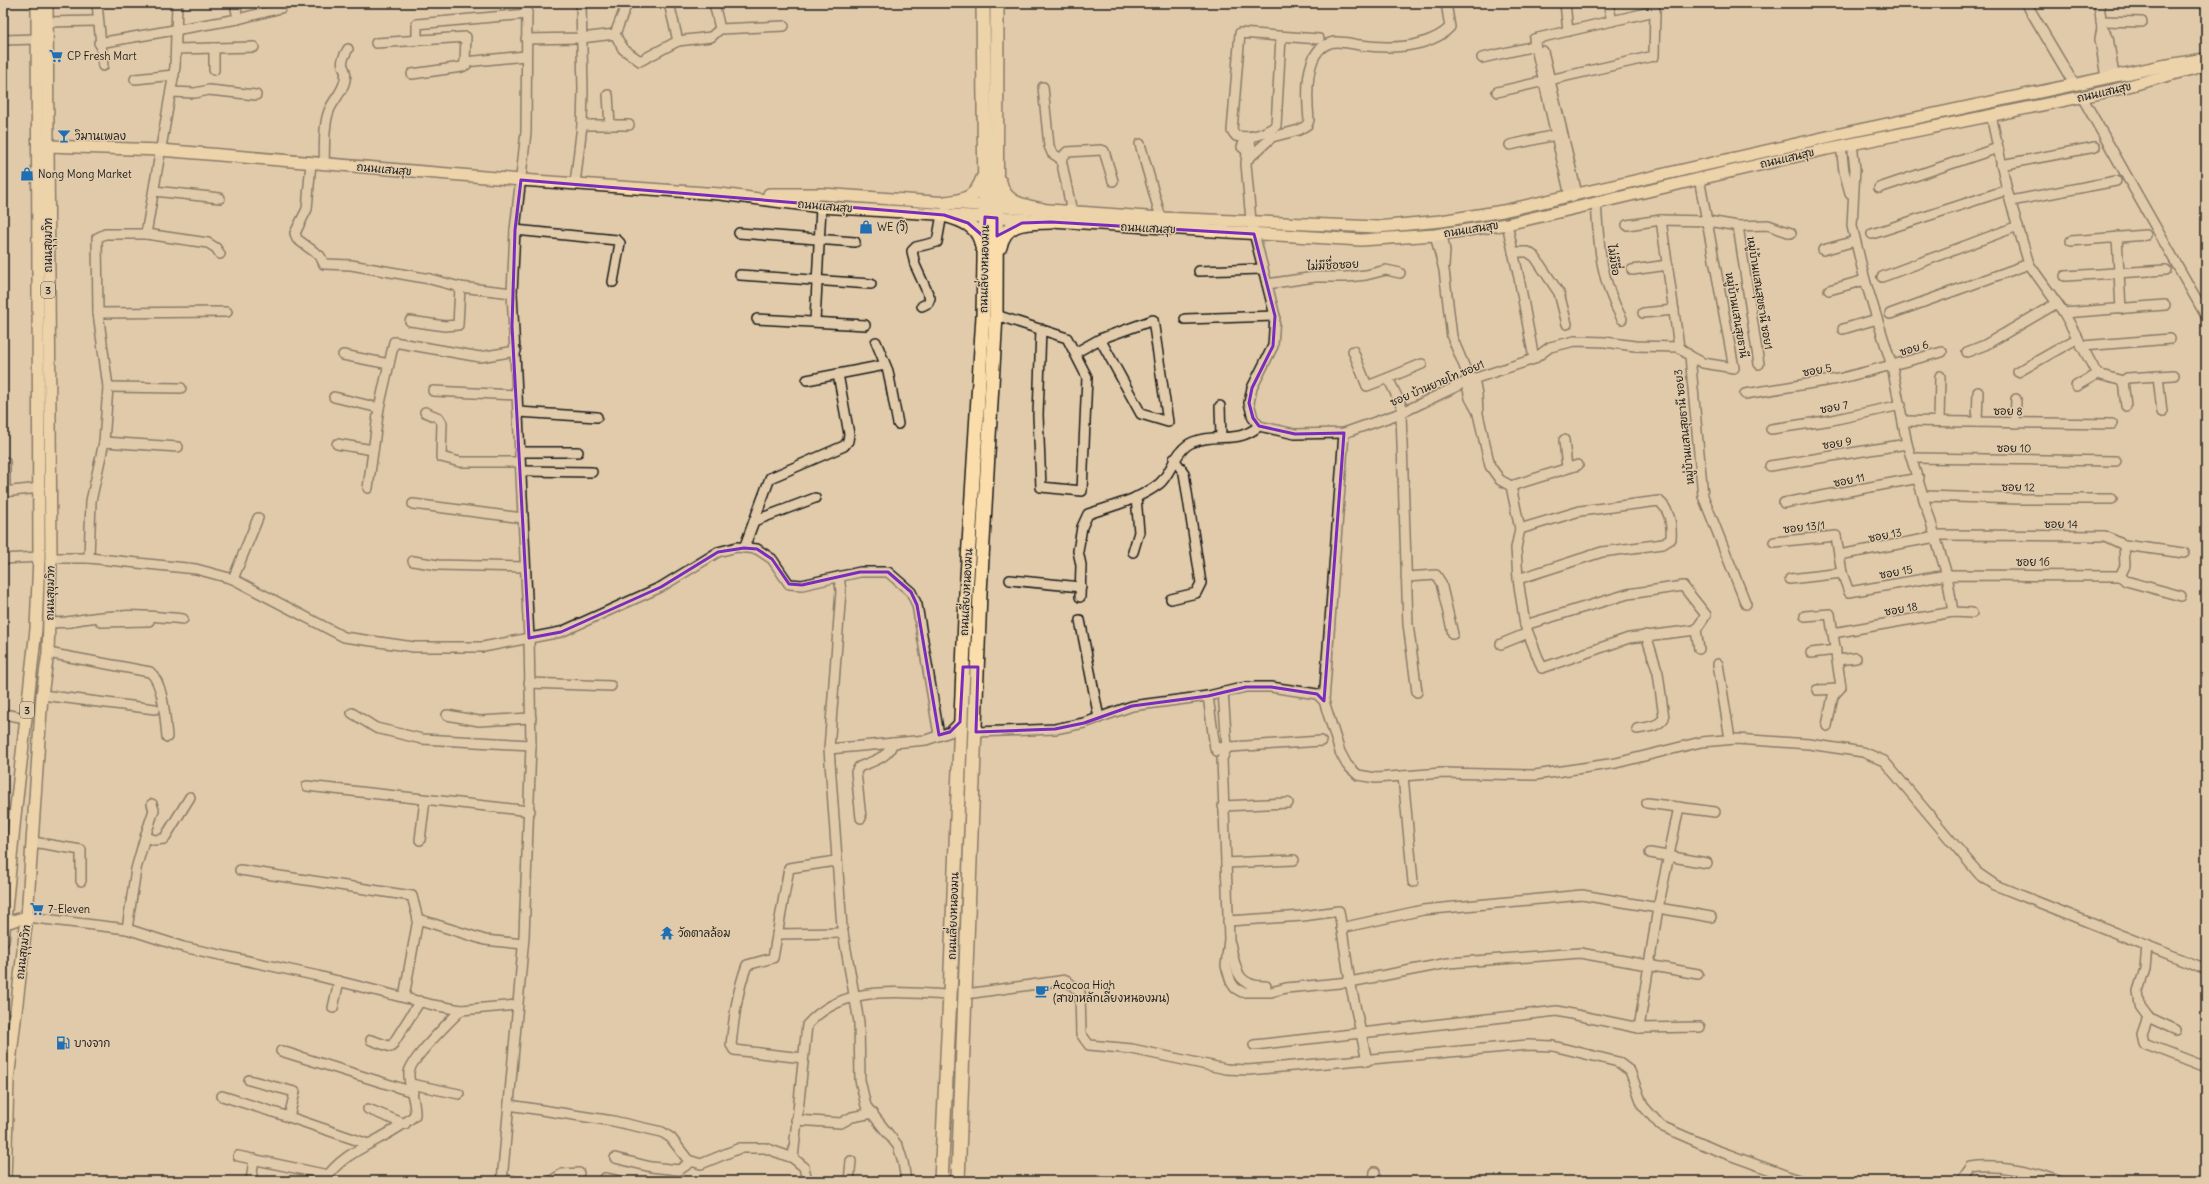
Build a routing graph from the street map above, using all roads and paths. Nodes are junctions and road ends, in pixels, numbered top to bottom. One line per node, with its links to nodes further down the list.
1 (37, 3): 35 (main road, ถนนสุขุมวิท / 3)
2 (46, 3): 24 (main road, ถนนสุขุมวิท / 3)
3 (97, 3): 22 (street)
4 (177, 3): 28 (street)
5 (235, 3): 21 (street)
6 (527, 3): 20 (street)
7 (626, 3): 31 (street)
8 (669, 3): 40 (street)
9 (714, 3): 29 (street)
10 (983, 3): 89 (highway, ถนนเลี่ยงหนองมน)
11 (997, 3): 87 (highway, ถนนเลี่ยงหนองมน)
12 (1446, 3): 81 (street)
13 (1564, 3): 30 (street)
14 (1608, 3): 23 (street)
15 (2026, 3): 60 (street)
16 (2099, 3): 26 (street)
17 (581, 6): 34 (street)
18 (1654, 7): 23 (street); 59 (street)
19 (281, 8): 21 (street)
20 (527, 14): 36 (street); 37 (street)
21 (238, 19): 28 (street)
22 (97, 21): 24 (street); 41 (street)
23 (1612, 21): 30 (street)
24 (47, 22): 77 (main road, ถนนสุขุมวิท / 3)
25 (2142, 22): 26 (street)
26 (2101, 24): 57 (street)
27 (784, 26): 29 (street)
28 (176, 29): 41 (street); 46 (street)
29 (720, 29): 40 (street)
30 (1568, 31): 33 (street)
31 (615, 34): 34 (street); 40 (street)
32 (1281, 37): 38 (street); 73 (street); 73 (street)
33 (1540, 37): 43 (street); 59 (street)
34 (581, 38): 37 (street); 69 (street)
35 (37, 39): 39 (street); 253 (main road, ถนนสุขุมวิท / 3)
36 (416, 39): 42 (street); 51 (street)
37 (526, 39): 48 (street)
38 (1319, 39)
39 (3, 40)
40 (678, 41)
41 (100, 43): 53 (street)
42 (376, 43)
43 (1536, 46): 49 (street); 59 (street)
44 (254, 47): 45 (street)
45 (214, 48): 46 (street); 54 (street)
46 (177, 49): 56 (street)
47 (348, 49): 85 (street)
48 (525, 56): 51 (street); 92 (street)
49 (1482, 58)
50 (2206, 59): 57 (main road, ถนนแสนสุข)
51 (466, 62): 55 (street)
52 (2206, 65): 62 (main road, ถนนแสนสุข)
53 (102, 66)
54 (214, 70)
55 (412, 74)
56 (174, 75): 58 (street); 63 (street)
57 (2110, 77): 60 (main road, ถนนแสนสุข); 62 (main road)
58 (135, 79)
59 (1546, 80): 64 (street); 72 (street)
60 (2074, 84): 84 (main road, ถนนแสนสุข)
61 (1043, 87): 82 (street)
62 (2110, 91): 67 (main road, ถนนแสนสุข)
63 (171, 92): 65 (street); 80 (street)
64 (1497, 92)
65 (256, 95)
66 (608, 95): 70 (street)
67 (2082, 97): 68 (main road, ถนนแสนสุข); 167 (street)
68 (1991, 115): 76 (main road, ถนนแสนสุข); 79 (street)
69 (582, 125): 70 (street); 96 (street)
70 (610, 125): 71 (street)
71 (628, 125)
72 (1559, 134): 75 (street); 101 (street)
73 (1246, 138): 81 (street)
74 (1140, 144): 110 (street)
75 (1510, 144)
76 (1847, 145): 90 (main road, ถนนแสนสุข); 129 (street)
77 (48, 146): 80 (main road, ถนนแสนสุข); 274 (main road, ถนนสุขุมวิท / 3)
78 (2095, 147): 86 (street)
79 (1998, 148): 86 (street); 97 (street)
80 (160, 150): 83 (main road, ถนนแสนสุข); 99 (street)
81 (1247, 155): 112 (street)
82 (1060, 159): 93 (street); 109 (street)
83 (311, 162): 85 (main road, ถนนแสนสุข); 152 (street)
84 (1706, 163): 88 (main road, ถนนแสนสุข); 90 (main road)
85 (324, 164): 92 (main road, ถนนแสนสุข)
86 (2001, 165): 98 (street)
87 (997, 166): 106 (highway); 108 (highway, ถนนเลี่ยงหนองมน)
88 (1684, 168): 94 (main road); 101 (main road, ถนนแสนสุข)
89 (985, 174): 107 (highway); 108 (highway, ถนนเลี่ยงหนองมน)
90 (1711, 175): 91 (main road, ถนนแสนสุข)
91 (1699, 178): 94 (main road, ถนนแสนสุข); 113 (street, หมู่บ้านแสนสุขธานี)
92 (521, 180): 96 (main road, ถนนแสนสุข); 119 (street)
93 (1113, 181)
94 (1686, 181): 103 (main road, ถนนแสนสุข)
95 (2116, 181): 104 (street)
96 (575, 184): 100 (main road, ถนนแสนสุข)
97 (1879, 188)
98 (2007, 190): 104 (street); 124 (street)
99 (154, 191): 102 (street); 121 (street)
100 (720, 194): 105 (main road, ถนนแสนสุข); 107 (main road, ถนนแสนสุข)
101 (1574, 195): 112 (main road, ถนนแสนสุข)
102 (220, 198)
103 (1596, 202): 115 (main road, ถนนแสนสุข); 170 (street, ไม่มีชื่อ)
104 (2011, 202): 118 (street)
105 (822, 207): 107 (main road, ถนนแสนสุข); 128 (street)
106 (1043, 210): 108 (main road, ถนนแสนสุข); 109 (main road, ถนนแสนสุข)
107 (944, 211): 108 (main road, ถนนแสนสุข); 136 (highway); 157 (street)
108 (991, 212): 114 (main road, ถนนแสนสุข); 136 (highway, ถนนเลี่ยงหนองมน)
109 (1072, 212): 110 (main road, ถนนแสนสุข)
110 (1162, 218): 112 (main road, ถนนแสนสุข)
111 (1661, 220): 113 (street); 116 (street); 137 (street)
112 (1251, 221): 123 (street)
113 (1708, 221): 117 (street); 189 (street, หมู่บ้านแสนสุขธานี)
114 (1051, 222): 123 (main road, ถนนแสนสุข); 136 (highway)
115 (1506, 224): 125 (main road, ถนนแสนสุข); 133 (street)
116 (1627, 225)
117 (1738, 226): 120 (street); 193 (street, หมู่บ้านแสนสุขธานี ซอย1)
118 (2018, 226): 135 (street); 146 (street)
119 (515, 230): 149 (street); 154 (street)
120 (1791, 233)
121 (146, 234): 134 (street); 161 (street)
122 (739, 234): 128 (street)
123 (1254, 234): 125 (main road, ถนนแสนสุข); 138 (street)
124 (1872, 234)
125 (1439, 235): 204 (street)
126 (2146, 235): 127 (street)
127 (2117, 236): 130 (street); 143 (street)
128 (819, 239): 131 (street); 148 (street)
129 (1855, 241): 132 (street); 147 (street)
130 (2071, 241)
131 (855, 242)
132 (1823, 250)
133 (1513, 252): 174 (street); 190 (street)
134 (220, 254)
135 (2029, 264): 155 (street); 164 (street)
136 (990, 265): 165 (highway, ถนนเลี่ยงหนองมน); 288 (highway, ถนนเลี่ยงหนองมน)
137 (1668, 265): 139 (street); 159 (street)
138 (1262, 269): 141 (street); 151 (street)
139 (1632, 270)
140 (2166, 270): 143 (street)
141 (1199, 271)
142 (1400, 273): 151 (street, ไม่มีชื่อซอย)
143 (2119, 273): 145 (street); 158 (street)
144 (740, 275): 148 (street)
145 (2065, 276)
146 (1882, 277)
147 (1865, 280): 153 (street); 171 (street)
148 (818, 281): 150 (street); 173 (street)
149 (613, 282)
150 (871, 284)
151 (1267, 284): 166 (street)
152 (460, 287): 154 (street); 172 (street)
153 (1829, 290)
154 (512, 293): 183 (street)
155 (2057, 303): 163 (street); 186 (street)
156 (2166, 305): 158 (street)
157 (922, 306)
158 (2121, 309): 163 (street)
159 (1674, 310): 162 (street); 182 (street)
160 (227, 312): 161 (street)
161 (98, 313): 207 (street)
162 (1643, 313)
163 (2064, 313): 181 (street)
164 (1890, 314)
165 (996, 315): 177 (street); 289 (highway, ถนนเลี่ยงหนองมน)
166 (1275, 316): 169 (street); 230 (street)
167 (2206, 316)
168 (757, 319): 173 (street)
169 (1185, 319)
170 (1622, 319)
171 (1877, 319): 176 (street); 195 (street)
172 (410, 321)
173 (815, 321): 175 (street)
174 (1567, 324)
175 (865, 325)
176 (1843, 328)
177 (1041, 330): 187 (street); 187 (street)
178 (1100, 338): 178 (street); 187 (street)
179 (2170, 339): 181 (street)
180 (876, 342): 194 (street)
181 (2080, 342): 196 (street); 198 (street)
182 (1679, 347): 189 (street, หมู่บ้านแสนสุขธานี ซอย3); 190 (street, ซอย บ้านยายโท ซอย1)
183 (516, 351): 191 (street); 212 (street)
184 (1353, 351): 202 (street)
185 (1942, 352): 195 (street, ซอย 6)
186 (1967, 352)
187 (1075, 353)
188 (343, 355): 191 (street)
189 (1690, 356): 292 (street, หมู่บ้านแสนสุขธานี ซอย3)
190 (1534, 359): 204 (street, ซอย บ้านยายโท ซอย1)
191 (389, 364): 218 (street)
192 (1422, 364): 202 (street)
193 (1759, 364)
194 (885, 365): 197 (street); 228 (street)
195 (1892, 366): 211 (street, ซอย 5); 216 (street)
196 (2018, 372)
197 (838, 374): 203 (street); 264 (street)
198 (2097, 374): 205 (street); 206 (street)
199 (2174, 375): 201 (street)
200 (1940, 376): 225 (street)
201 (2158, 376): 205 (street); 222 (street)
202 (1388, 378): 221 (street)
203 (807, 380)
204 (1470, 380): 221 (street, ซอย บ้านยายโท ซอย1); 252 (street)
205 (2123, 381): 217 (street)
206 (2076, 386)
207 (108, 387): 208 (street); 235 (street)
208 (181, 388)
209 (433, 391): 212 (street)
210 (1978, 392): 226 (street)
211 (1745, 394)
212 (517, 395): 220 (street)
213 (334, 396): 218 (street)
214 (2016, 399): 227 (street)
215 (1220, 406): 233 (street)
216 (1901, 406): 224 (street); 231 (street, ซอย 7)
217 (2126, 406)
218 (379, 408): 239 (street)
219 (425, 412): 248 (street)
220 (518, 412): 223 (street); 240 (street)
221 (1402, 412): 232 (street, ซอย บ้านยายโท ซอย1); 283 (street)
222 (2162, 412)
223 (597, 417)
224 (1904, 421): 225 (street, ซอย 8); 237 (street)
225 (1939, 421): 226 (street, ซอย 8)
226 (1977, 422): 227 (street, ซอย 8)
227 (2015, 423): 229 (street, ซอย 8)
228 (898, 424)
229 (2112, 424)
230 (1259, 426): 232 (street, ซอย บ้านยายโท ซอย1); 233 (street)
231 (1771, 429)
232 (1344, 433): 324 (street)
233 (1221, 437): 243 (street)
234 (1564, 440): 249 (street)
235 (104, 442): 238 (street); 275 (street)
236 (337, 444): 239 (street)
237 (1907, 444): 242 (street); 247 (street, ซอย 9)
238 (178, 447)
239 (373, 450): 254 (street)
240 (520, 452): 241 (street); 248 (street)
241 (578, 452)
242 (1912, 458): 244 (street, ซอย 10); 251 (street)
243 (1174, 459): 257 (street); 291 (street)
244 (2116, 461)
245 (5, 462): 255 (street)
246 (1578, 464): 249 (street)
247 (1770, 466)
248 (521, 467): 250 (street); 263 (street)
249 (1567, 468): 252 (street)
250 (592, 472)
251 (1919, 478): 256 (street); 260 (street, ซอย 11)
252 (1511, 486): 265 (street)
253 (40, 488): 255 (street); 273 (main road, ถนนสุขุมวิท / 3)
254 (368, 488)
255 (4, 492)
256 (1924, 496): 259 (street, ซอย 12); 266 (street)
257 (1136, 497): 270 (street); 287 (street)
258 (815, 498): 264 (street)
259 (2112, 499)
260 (1784, 503)
261 (414, 504): 263 (street)
262 (258, 518): 284 (street)
263 (523, 518): 278 (street)
264 (754, 521): 269 (street)
265 (1520, 529): 285 (street); 285 (street)
266 (1936, 536): 268 (street, ซอย 14); 272 (street, ซอย 13); 280 (street)
267 (1774, 542): 272 (street, ซอย 13/1)
268 (2124, 545): 271 (street, ซอย 14); 281 (street)
269 (744, 548): 282 (street); 306 (street)
270 (1133, 552)
271 (2184, 554)
272 (1839, 555): 279 (street)
273 (39, 557): 276 (street); 313 (main road, ถนนสุขุมวิท / 3)
274 (51, 558): 275 (street); 300 (main road, ถนนสุขุมวิท / 3)
275 (89, 558): 284 (street)
276 (3, 559)
277 (413, 562): 278 (street)
278 (524, 567): 306 (street)
279 (1842, 573): 280 (street, ซอย 15); 286 (street)
280 (1947, 574): 281 (street, ซอย 16); 293 (street)
281 (2120, 576): 290 (street, ซอย 16)
282 (839, 577): 336 (street); 344 (street)
283 (1406, 577): 304 (street); 321 (street)
284 (233, 579): 306 (street)
285 (1518, 579): 301 (street)
286 (1790, 579)
287 (1010, 580)
288 (966, 593): 289 (highway); 332 (highway, ถนนเลี่ยงหนองมน)
289 (980, 593): 335 (highway, ถนนเลี่ยงหนองมน)
290 (2180, 596)
291 (1171, 599)
292 (1746, 604)
293 (1953, 612): 294 (street, ซอย 18); 303 (street, ซอย 18)
294 (1972, 613)
295 (1805, 616): 303 (street)
296 (183, 619): 299 (street)
297 (1080, 620): 331 (street)
298 (149, 621): 299 (street)
299 (67, 622): 300 (street)
300 (49, 623): 309 (main road, ถนนสุขุมวิท / 3)
301 (1526, 629): 302 (street); 305 (street); 307 (street)
302 (1696, 630): 305 (street); 308 (street)
303 (1834, 633): 311 (street)
304 (1453, 634)
305 (1646, 635): 334 (street)
306 (529, 638): 316 (street)
307 (1501, 644)
308 (1699, 648)
309 (48, 653): 315 (main road, ถนนสุขุมวิท / 3); 337 (street)
310 (1811, 653): 311 (street)
311 (1837, 655): 312 (street); 318 (street)
312 (1856, 658)
313 (32, 663): 315 (main road); 329 (main road, ถนนสุขุมวิท / 3)
314 (1718, 664): 338 (street)
315 (46, 665): 322 (main road, ถนนสุขุมวิท / 3)
316 (530, 683): 317 (street); 330 (street)
317 (611, 686)
318 (1839, 689): 319 (street); 333 (street)
319 (1817, 690)
320 (1223, 692): 323 (street); 324 (street); 342 (street)
321 (1417, 692)
322 (42, 695): 325 (street); 360 (main road, ถนนสุขุมวิท / 3)
323 (1208, 696): 331 (street); 343 (street)
324 (1324, 700): 346 (street)
325 (155, 709)
326 (352, 713): 341 (street)
327 (3, 714): 329 (street)
328 (447, 715): 330 (street)
329 (26, 718): 375 (main road, ถนนสุขุมวิท / 3)
330 (531, 718): 341 (street)
331 (1100, 718): 335 (street)
332 (960, 722): 336 (street); 390 (highway, ถนนเลี่ยงหนองมน)
333 (1827, 726)
334 (1637, 729)
335 (976, 732): 388 (highway, ถนนเลี่ยงหนองมน)
336 (939, 735): 340 (street)
337 (167, 737)
338 (1730, 739): 346 (street); 382 (street)
339 (1321, 740): 342 (street)
340 (892, 743): 344 (street); 357 (street)
341 (532, 745): 355 (street)
342 (1227, 747): 343 (street); 345 (street)
343 (1215, 748): 345 (street)
344 (829, 749): 364 (street)
345 (1222, 759): 353 (street)
346 (1403, 776): 369 (street)
347 (307, 786): 349 (street)
348 (190, 797): 358 (street)
349 (425, 800): 355 (street); 359 (street)
350 (1647, 803): 354 (street)
351 (152, 804): 358 (street)
352 (1288, 804): 353 (street)
353 (1223, 806): 365 (street)
354 (1679, 807): 356 (street); 362 (street)
355 (530, 811): 381 (street)
356 (1715, 812)
357 (861, 818)
358 (145, 837): 377 (street)
359 (420, 840)
360 (33, 842): 368 (street); 371 (main road, ถนนสุขุมวิท / 3)
361 (1650, 853): 362 (street)
362 (1668, 856): 366 (street); 370 (street)
363 (1294, 860): 365 (street)
364 (836, 861): 378 (street); 379 (street)
365 (1226, 863): 374 (street)
366 (1706, 863)
367 (240, 870): 373 (street)
368 (81, 881)
369 (1413, 882)
370 (1658, 908): 372 (street); 376 (street); 383 (street)
371 (27, 917): 375 (main road); 377 (street); 428 (main road, ถนนสุขุมวิท / 3)
372 (1711, 917)
373 (418, 919): 381 (street); 391 (street)
374 (1228, 921): 376 (street); 387 (street)
375 (4, 923): 380 (main road, ถนนสุขุมวิท / 3)
376 (1341, 928): 387 (street)
377 (127, 929): 386 (street)
378 (842, 933): 379 (street); 389 (street)
379 (777, 934): 404 (street)
380 (3, 941)
381 (523, 944): 393 (street)
382 (2147, 945): 384 (street); 396 (street)
383 (1649, 965): 385 (street); 387 (street); 398 (street)
384 (2206, 969)
385 (1698, 974)
386 (339, 981): 391 (street); 394 (street)
387 (1350, 982): 400 (street)
388 (966, 994): 405 (street); 437 (highway, ถนนเลี่ยงหนองมน)
389 (854, 995): 390 (street); 404 (street); 413 (street)
390 (950, 995): 436 (highway, ถนนเลี่ยงหนองมน)
391 (404, 998): 392 (street)
392 (420, 1001): 395 (street); 401 (street)
393 (517, 1005): 395 (street); 411 (street)
394 (334, 1008)
395 (461, 1010): 408 (street)
396 (2148, 1017): 399 (street); 406 (street)
397 (1700, 1027): 398 (street)
398 (1639, 1028): 400 (street)
399 (2176, 1030)
400 (1361, 1032): 402 (street); 405 (street)
401 (371, 1040)
402 (1254, 1045)
403 (281, 1051): 408 (street)
404 (803, 1058): 415 (street)
405 (1367, 1061): 438 (street)
406 (2206, 1067)
407 (249, 1080): 414 (street)
408 (412, 1088): 409 (street); 416 (street)
409 (459, 1094)
410 (222, 1096): 414 (street)
411 (509, 1105): 423 (street); 427 (street)
412 (368, 1109): 416 (street)
413 (872, 1113): 415 (street); 435 (street)
414 (289, 1117): 417 (street)
415 (796, 1120): 420 (street)
416 (405, 1124): 417 (street)
417 (368, 1144): 425 (street)
418 (238, 1156): 421 (street)
419 (615, 1158): 423 (street)
420 (793, 1158): 423 (street); 433 (street)
421 (254, 1159): 425 (street); 429 (street)
422 (851, 1161): 434 (street)
423 (691, 1162)
424 (579, 1173): 431 (street)
425 (326, 1178)
426 (605, 1178): 432 (street)
427 (502, 1180): 430 (street)
428 (5, 1181)
429 (251, 1181)
430 (513, 1181)
431 (551, 1181)
432 (620, 1181)
433 (807, 1181)
434 (849, 1181)
435 (906, 1181)
436 (941, 1181)
437 (958, 1181)
438 (1800, 1181)
439 (1962, 1181): 440 (street)
440 (2058, 1181)

